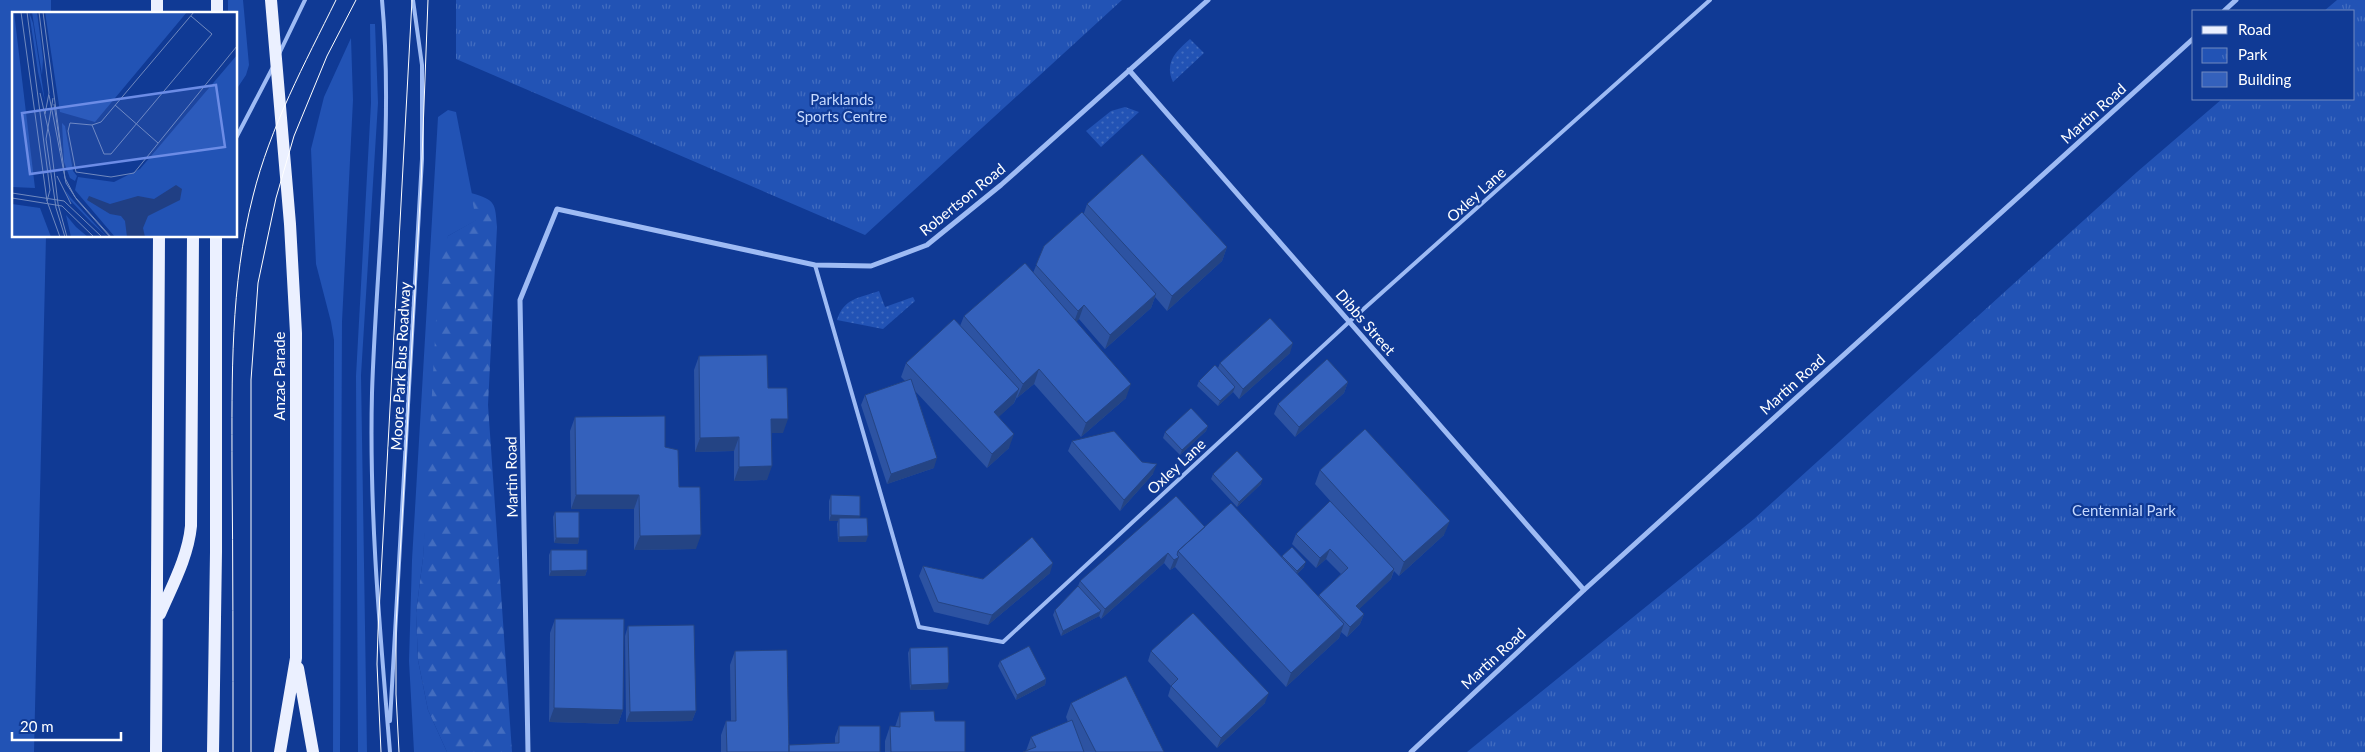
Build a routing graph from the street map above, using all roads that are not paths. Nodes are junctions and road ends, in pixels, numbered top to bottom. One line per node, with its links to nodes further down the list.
1 (271, 0): 10 (main road, Anzac Parade)
2 (305, 0): 10 (lane)
3 (382, 0): 22 (lane, Moore Park Bus Roadway)
4 (413, 0): 22 (lane, Moore Park Bus Roadway)
5 (1208, 0): 11 (street, Robertson Road)
6 (1710, 0): 18 (lane, Oxley Lane)
7 (2236, 0): 8 (street)
8 (2225, 10)
9 (2192, 40): 19 (street, Martin Road)
10 (276, 61): 12 (lane); 21 (main road, Anzac Parade)
11 (1129, 70): 17 (street, Robertson Road); 18 (street, Dibbs Street)
12 (238, 134)
13 (557, 209): 17 (street, Robertson Road); 28 (street, Martin Road)
14 (158, 238): 20 (main road)
15 (193, 238): 20 (main road)
16 (216, 238): 24 (main road)
17 (815, 265): 18 (lane, Oxley Lane)
18 (1349, 322): 19 (street, Dibbs Street)
19 (1584, 590): 29 (street, Martin Road)
20 (158, 618): 23 (main road)
21 (296, 658): 25 (main road, Anzac Parade); 26 (main road)
22 (389, 733): 27 (lane, Moore Park Bus Roadway)
23 (156, 752)
24 (213, 752)
25 (280, 752)
26 (313, 752)
27 (390, 752)
28 (528, 752)
29 (1411, 752)

